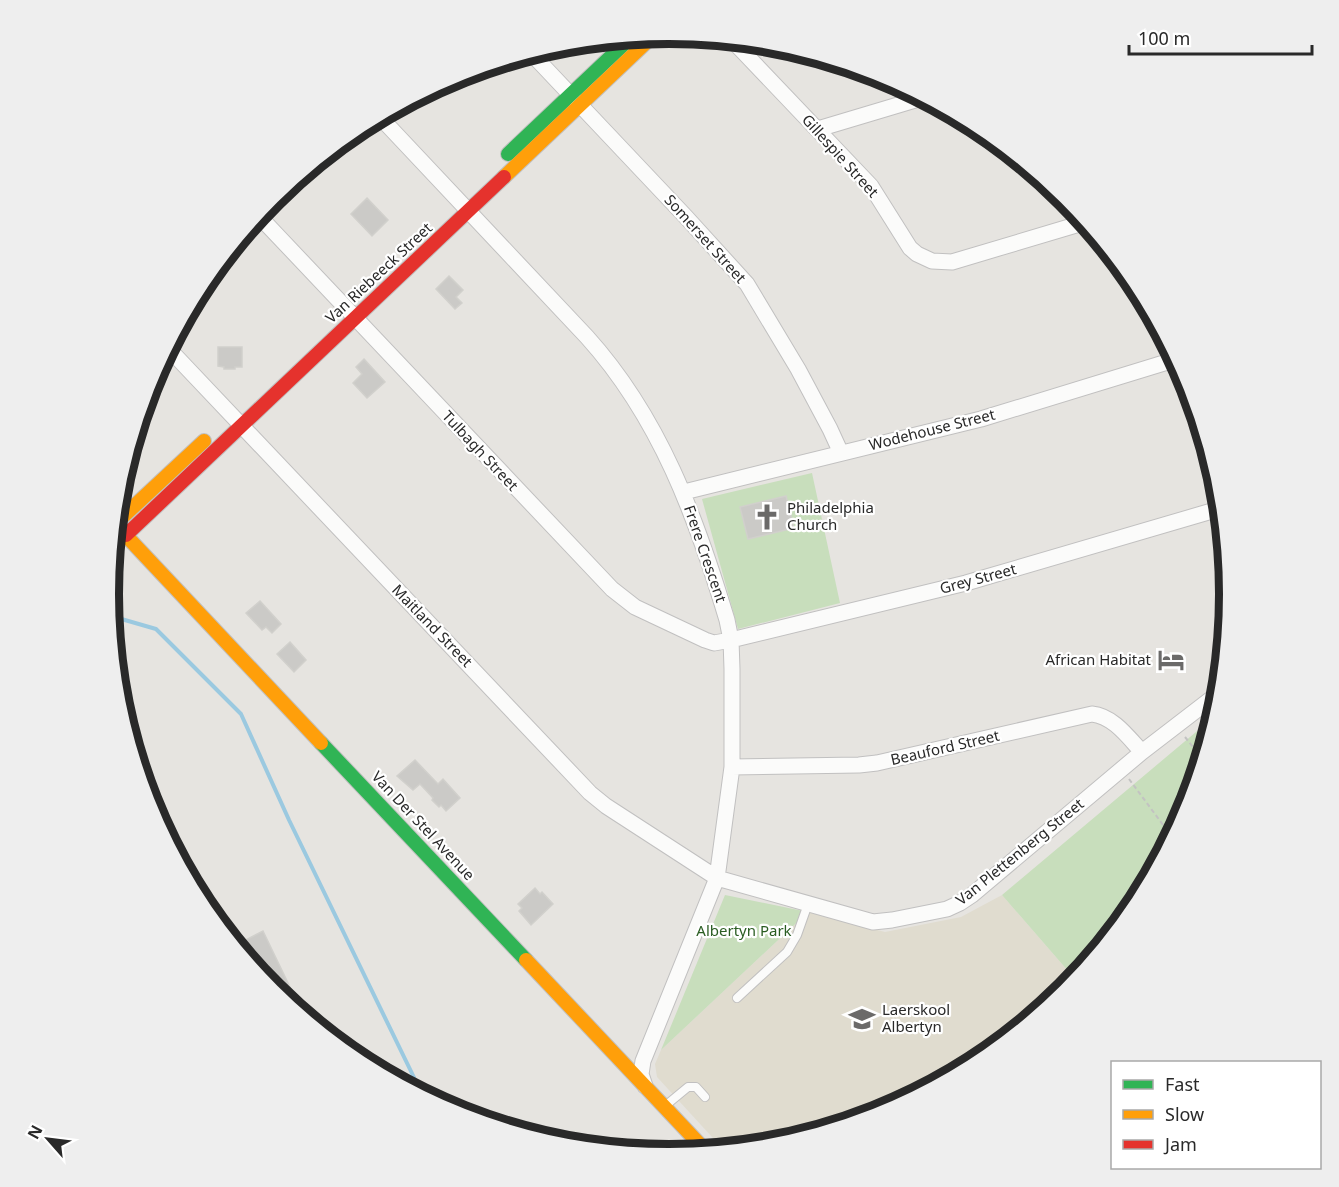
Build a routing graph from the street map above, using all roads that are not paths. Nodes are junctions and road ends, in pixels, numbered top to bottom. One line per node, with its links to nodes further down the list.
1 (642, 45): 5 (street, Van Riebeeck Street)
2 (624, 46): 5 (street, Van Riebeeck Street)
3 (740, 48): 8 (street, Gillespie Street)
4 (537, 60): 5 (street, Somerset Street)
5 (575, 100): 9 (street, Van Riebeeck Street); 10 (street, Van Riebeeck Street); 18 (street, Somerset Street)
6 (914, 100): 8 (street)
7 (386, 123): 10 (street, Frere Crescent)
8 (818, 129): 12 (street, Gillespie Street)
9 (501, 160)
10 (464, 203): 13 (street, Van Riebeeck Street); 21 (street, Frere Crescent)
11 (265, 222): 13 (street, Tulbagh Street)
12 (1077, 225)
13 (351, 314): 16 (street, Van Riebeeck Street); 17 (street, Van Riebeeck Street); 26 (street, Tulbagh Street)
14 (174, 355): 17 (street, Maitland Street)
15 (1168, 362): 18 (street, Wodehouse Street)
16 (264, 385)
17 (230, 420): 19 (street, Van Riebeeck Street); 20 (street, Van Riebeeck Street); 30 (street, Maitland Street)
18 (841, 453): 21 (street, Wodehouse Street)
19 (181, 462): 20 (street); 23 (street, Van Riebeeck Street)
20 (191, 474): 25 (street, Van Riebeeck Street)
21 (684, 492): 26 (street, Frere Crescent)
22 (1213, 511): 26 (street, Grey Street)
23 (125, 515)
24 (123, 533): 25 (street, Van Der Stel Avenue)
25 (126, 536): 33 (street, Van Der Stel Avenue)
26 (731, 640): 29 (street, Frere Crescent)
27 (1209, 700): 28 (street, Van Plettenberg Street)
28 (1142, 752): 29 (street, Beauford Street); 31 (street, Van Plettenberg Street)
29 (732, 767): 30 (street, Frere Crescent)
30 (717, 878): 31 (street, Van Plettenberg Street); 33 (street, Frere Crescent)
31 (808, 904): 32 (lane)
32 (737, 998)
33 (645, 1086): 35 (street, Van Der Stel Avenue)
34 (705, 1097): 35 (lane)
35 (664, 1107): 36 (street, Van Der Stel Avenue)
36 (698, 1142)

